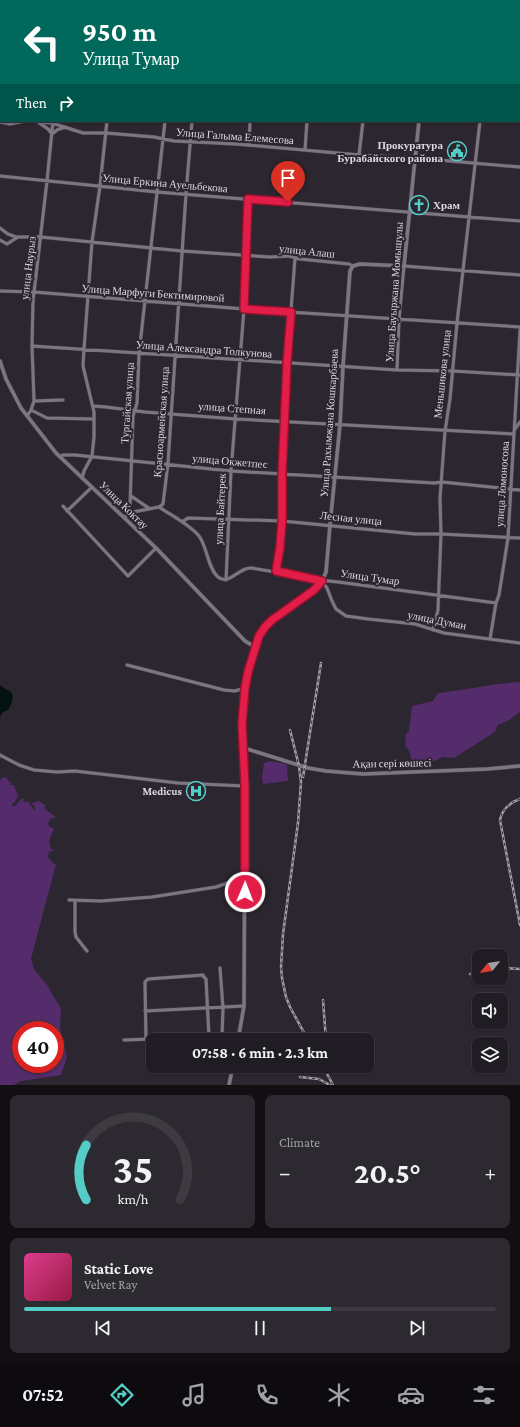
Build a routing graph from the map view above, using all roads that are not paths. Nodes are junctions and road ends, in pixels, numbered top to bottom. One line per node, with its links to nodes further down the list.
1 (0, 122): 2 (street)
2 (20, 122)
3 (36, 122): 15 (street)
4 (52, 122): 13 (street, Улица Галыма Елемесова); 15 (street, улица Наурыз)
5 (107, 122): 14 (street)
6 (165, 122): 16 (street, Тургайская улица)
7 (192, 122): 17 (street, Красноармейская улица)
8 (250, 122): 18 (street)
9 (307, 122): 19 (street)
10 (363, 122): 20 (street)
11 (419, 122): 21 (street, Улица Бауыржана Момышулы)
12 (480, 122): 22 (street, Меньшикова улица)
13 (65, 127): 14 (street, Улица Галыма Елемесова); 15 (street)
14 (106, 133): 16 (street, Улица Галыма Елемесова); 26 (street)
15 (52, 134): 25 (street, улица Наурыз)
16 (163, 139): 17 (street, Улица Галыма Елемесова); 27 (street, Тургайская улица)
17 (191, 141): 18 (street, Улица Галыма Елемесова); 28 (street, Красноармейская улица)
18 (249, 146): 19 (street, Улица Галыма Елемесова)
19 (306, 150): 20 (street, Улица Галыма Елемесова)
20 (359, 155): 21 (street, Улица Галыма Елемесова)
21 (416, 158): 22 (street, Улица Галыма Елемесова); 30 (street, Улица Бауыржана Момышулы)
22 (475, 163): 23 (street, Улица Галыма Елемесова); 31 (street, Меньшикова улица)
23 (520, 167)
24 (0, 176): 25 (street, Улица Еркина Ауельбекова)
25 (48, 181): 26 (street, Улица Еркина Ауельбекова); 35 (street, улица Наурыз)
26 (100, 186): 27 (street, Улица Еркина Ауельбекова); 37 (street)
27 (157, 192): 28 (street, Улица Еркина Ауельбекова); 38 (street, Тургайская улица)
28 (186, 194): 29 (street, Улица Еркина Ауельбекова); 39 (street, Красноармейская улица)
29 (248, 199): 30 (street, Улица Еркина Ауельбекова); 40 (street, улица Байтерек)
30 (410, 212): 31 (street, Улица Еркина Ауельбекова); 45 (street, Улица Бауыржана Момышулы)
31 (468, 217): 32 (street, Улица Еркина Ауельбекова); 46 (street, Меньшикова улица)
32 (520, 221)
33 (0, 228): 34 (street)
34 (16, 237): 35 (street, улица Алаш); 36 (street, улица Алаш)
35 (41, 237): 37 (street, улица Алаш); 49 (street, улица Наурыз)
36 (0, 240)
37 (92, 242): 38 (street, улица Алаш); 50 (street)
38 (150, 248): 39 (street, улица Алаш); 51 (street, Тургайская улица)
39 (182, 251): 40 (street, улица Алаш); 52 (street, Красноармейская улица)
40 (246, 255): 41 (street, улица Алаш); 53 (street, улица Байтерек)
41 (295, 258): 42 (street, улица Алаш); 43 (street)
42 (300, 259): 43 (street); 44 (street, улица Алаш)
43 (295, 262): 54 (street)
44 (353, 266): 45 (street, улица Алаш); 55 (street, Улица Рахымжана Кошкарбаева)
45 (404, 266): 46 (street, улица Алаш); 56 (street, Улица Бауыржана Момышулы)
46 (463, 271): 47 (street, улица Алаш); 57 (street, Меньшикова улица)
47 (520, 275)
48 (0, 292): 49 (street, Улица Марфуги Бектимировой)
49 (34, 292): 50 (street, Улица Марфуги Бектимировой); 59 (street, улица Наурыз)
50 (87, 297): 51 (street, Улица Марфуги Бектимировой); 60 (street)
51 (146, 301): 52 (street, Улица Марфуги Бектимировой); 61 (street, Тургайская улица)
52 (179, 303): 53 (street, Улица Марфуги Бектимировой); 62 (street, Красноармейская улица)
53 (244, 309): 54 (street, Улица Марфуги Бектимировой); 63 (street, улица Байтерек)
54 (291, 312): 55 (street, Улица Марфуги Бектимировой); 65 (street)
55 (347, 315): 56 (street, Улица Марфуги Бектимировой); 66 (street, Улица Рахымжана Кошкарбаева)
56 (399, 319): 57 (street, Улица Марфуги Бектимировой); 67 (street, Улица Бауыржана Момышулы)
57 (457, 323): 58 (street, Улица Марфуги Бектимировой); 68 (street, Меньшикова улица)
58 (520, 328): 69 (street, улица Ломоносова)
59 (32, 346): 60 (street, Улица Александра Толкунова); 71 (street, улица Наурыз)
60 (84, 349): 61 (street, Улица Александра Толкунова); 72 (street)
61 (139, 354): 62 (street, Улица Александра Толкунова); 75 (street, Тургайская улица)
62 (175, 356): 63 (street, Улица Александра Толкунова); 76 (street, Красноармейская улица)
63 (240, 360): 65 (street, Улица Александра Толкунова); 79 (street, улица Байтерек)
64 (0, 361): 77 (street, Улица Коктау)
65 (287, 363): 66 (street, Улица Александра Толкунова); 80 (street)
66 (343, 366): 67 (street, Улица Александра Толкунова); 82 (street, Улица Рахымжана Кошкарбаева)
67 (397, 370): 68 (street, Улица Александра Толкунова)
68 (453, 371): 69 (street, Улица Александра Толкунова); 84 (street, Меньшикова улица)
69 (519, 375): 73 (street, улица Ломоносова)
70 (63, 400): 71 (street)
71 (34, 401): 74 (street, улица Наурыз)
72 (93, 406): 75 (street, улица Степная); 78 (street)
73 (518, 408): 83 (street, улица Ломоносова)
74 (32, 410): 77 (street, улица Наурыз); 78 (street)
75 (135, 410): 76 (street, улица Степная); 88 (street, Тургайская улица)
76 (170, 413): 79 (street, улица Степная); 89 (street, Красноармейская улица)
77 (27, 416): 87 (street, Улица Коктау)
78 (94, 419): 86 (street)
79 (236, 419): 80 (street, улица Степная); 90 (street, улица Байтерек)
80 (285, 421): 82 (street, улица Степная); 91 (street)
81 (520, 422): 83 (street)
82 (340, 425): 84 (street, улица Степная); 92 (street, Улица Рахымжана Кошкарбаева)
83 (515, 429): 85 (street, улица Ломоносова)
84 (445, 431): 85 (street, улица Степная); 94 (street, Меньшикова улица)
85 (514, 434): 96 (street, улица Ломоносова)
86 (92, 456): 87 (street, улица Окжетпес); 88 (street, улица Окжетпес); 93 (street)
87 (60, 457): 93 (street, Улица Коктау)
88 (133, 460): 89 (street, улица Окжетпес); 98 (street, Тургайская улица)
89 (168, 463): 90 (street, улица Окжетпес); 100 (street, Красноармейская улица)
90 (231, 471): 91 (street, улица Окжетпес); 105 (street, улица Байтерек)
91 (282, 474): 92 (street, улица Окжетпес); 106 (street)
92 (335, 477): 94 (street, улица Окжетпес); 108 (street, Улица Рахымжана Кошкарбаева)
93 (82, 478): 95 (street, Улица Коктау)
94 (442, 482): 96 (street, улица Окжетпес); 109 (street, Меньшикова улица)
95 (92, 487): 102 (street); 104 (street, Улица Коктау)
96 (510, 489): 97 (street, улица Окжетпес); 110 (street, улица Ломоносова)
97 (520, 490)
98 (131, 496): 101 (street); 103 (street, Тургайская улица)
99 (63, 506): 102 (street)
100 (159, 508): 101 (street); 107 (street)
101 (150, 509): 103 (street)
102 (67, 511): 112 (street)
103 (128, 513): 104 (street, Тургайская улица)
104 (125, 518): 112 (street, Улица Коктау)
105 (228, 520): 106 (street, Лесная улица); 107 (street, Лесная улица); 114 (street, улица Байтерек)
106 (282, 521): 108 (street, Лесная улица); 113 (street)
107 (182, 522): 114 (street)
108 (330, 524): 109 (street, Лесная улица); 115 (street, Улица Рахымжана Кошкарбаева)
109 (441, 534): 110 (street, Лесная улица); 116 (street, Меньшикова улица)
110 (508, 538): 111 (street, Лесная улица); 117 (street, улица Ломоносова)
111 (520, 538)
112 (156, 548): 121 (street, Улица Коктау)
113 (276, 571): 114 (street, Улица Тумар); 115 (street, Улица Тумар)
114 (226, 580)
115 (322, 581): 116 (street, Улица Тумар); 118 (street, улица Думан); 121 (street)
116 (439, 595): 117 (street, Улица Тумар); 118 (street, Меньшикова улица)
117 (496, 603): 119 (street, улица Ломоносова)
118 (433, 630): 119 (street, улица Думан)
119 (490, 639): 120 (street, улица Думан)
120 (520, 643)
121 (255, 647): 123 (street)
122 (127, 665): 123 (street)
123 (245, 688): 124 (street)
124 (244, 748): 126 (street, Ақан сері көшесі); 127 (street)
125 (0, 755): 127 (street)
126 (520, 766)
127 (245, 786): 128 (street)
128 (245, 877): 130 (street); 133 (street)
129 (69, 900): 130 (street)
130 (75, 901): 131 (street)
131 (88, 951)
132 (220, 968): 135 (street)
133 (244, 1006): 135 (street); 139 (street)
134 (208, 1008): 135 (street); 136 (street); 136 (street); 137 (street)
135 (223, 1008): 138 (street)
136 (145, 1011): 141 (street)
137 (210, 1033)
138 (222, 1033)
139 (239, 1033)
140 (124, 1040): 141 (street)
141 (146, 1040)
142 (232, 1073): 143 (street)
143 (229, 1085)

